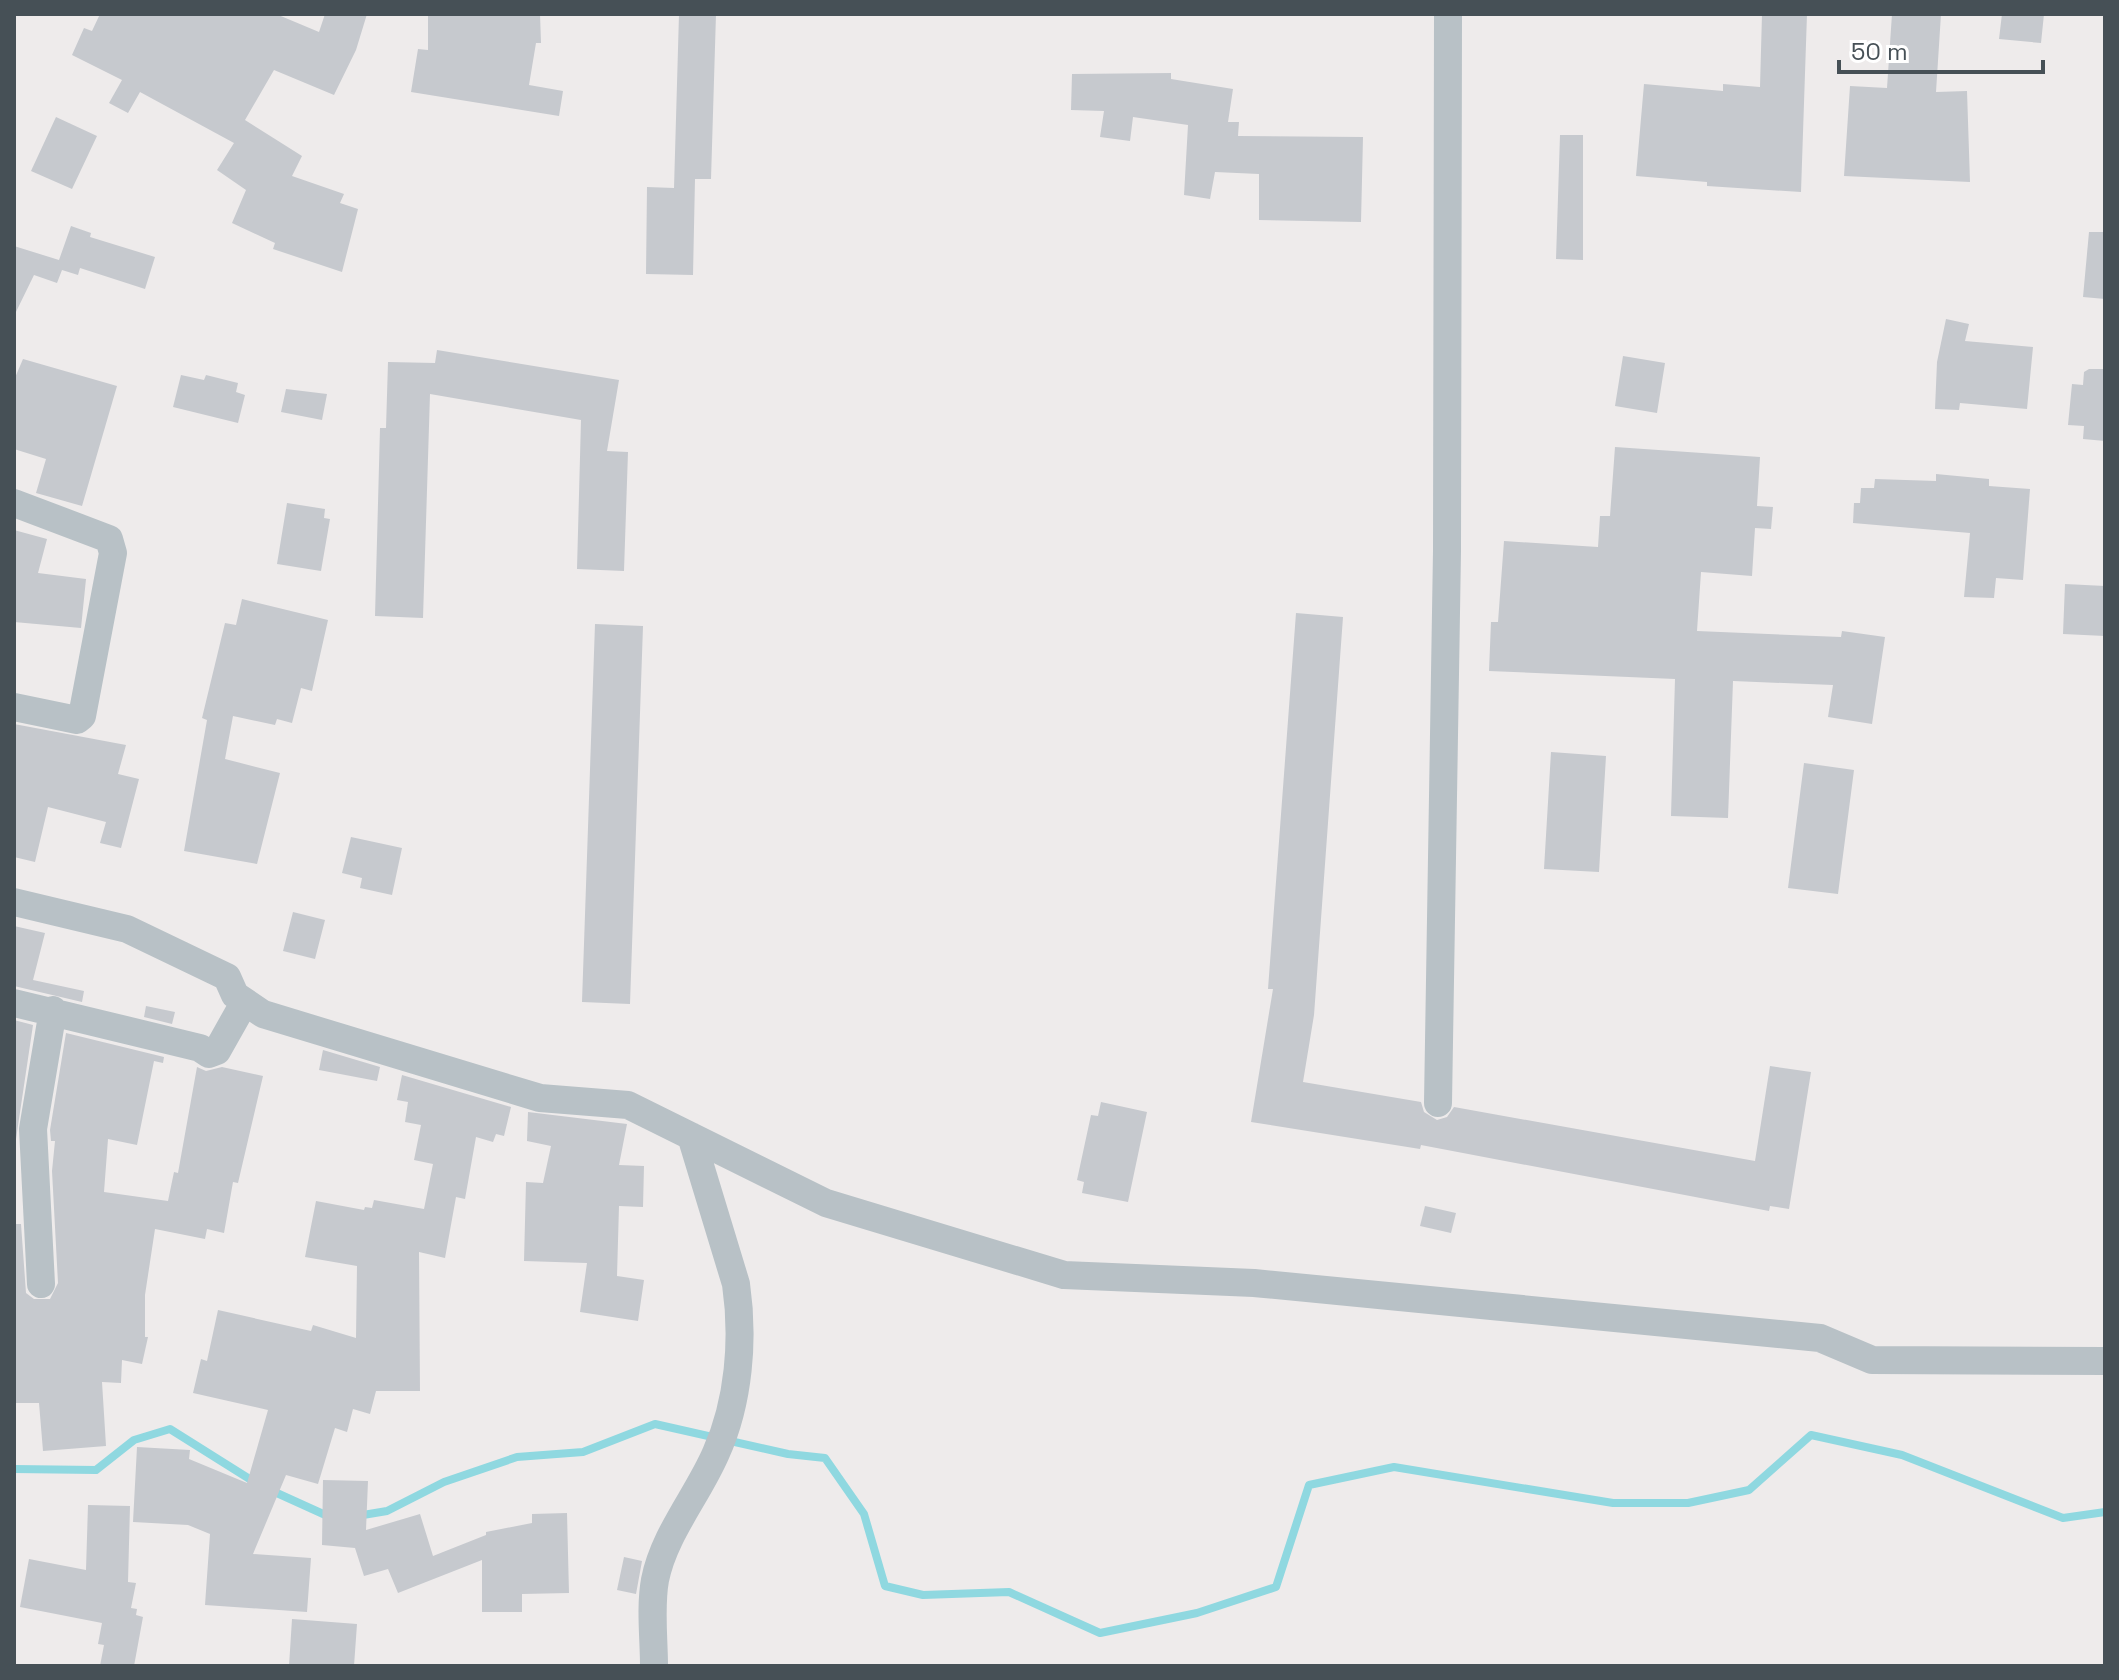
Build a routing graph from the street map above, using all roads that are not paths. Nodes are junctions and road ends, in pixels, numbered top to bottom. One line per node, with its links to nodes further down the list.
1 (1448, 14): 8 (street)
2 (14, 503): 3 (street)
3 (14, 707)
4 (14, 902): 6 (street)
5 (14, 1003): 7 (street)
6 (244, 1003): 7 (street); 9 (street)
7 (53, 1010): 10 (street)
8 (1438, 1103)
9 (691, 1136): 12 (street); 13 (street)
10 (25, 1157): 11 (street)
11 (41, 1284)
12 (2105, 1361)
13 (654, 1666)

